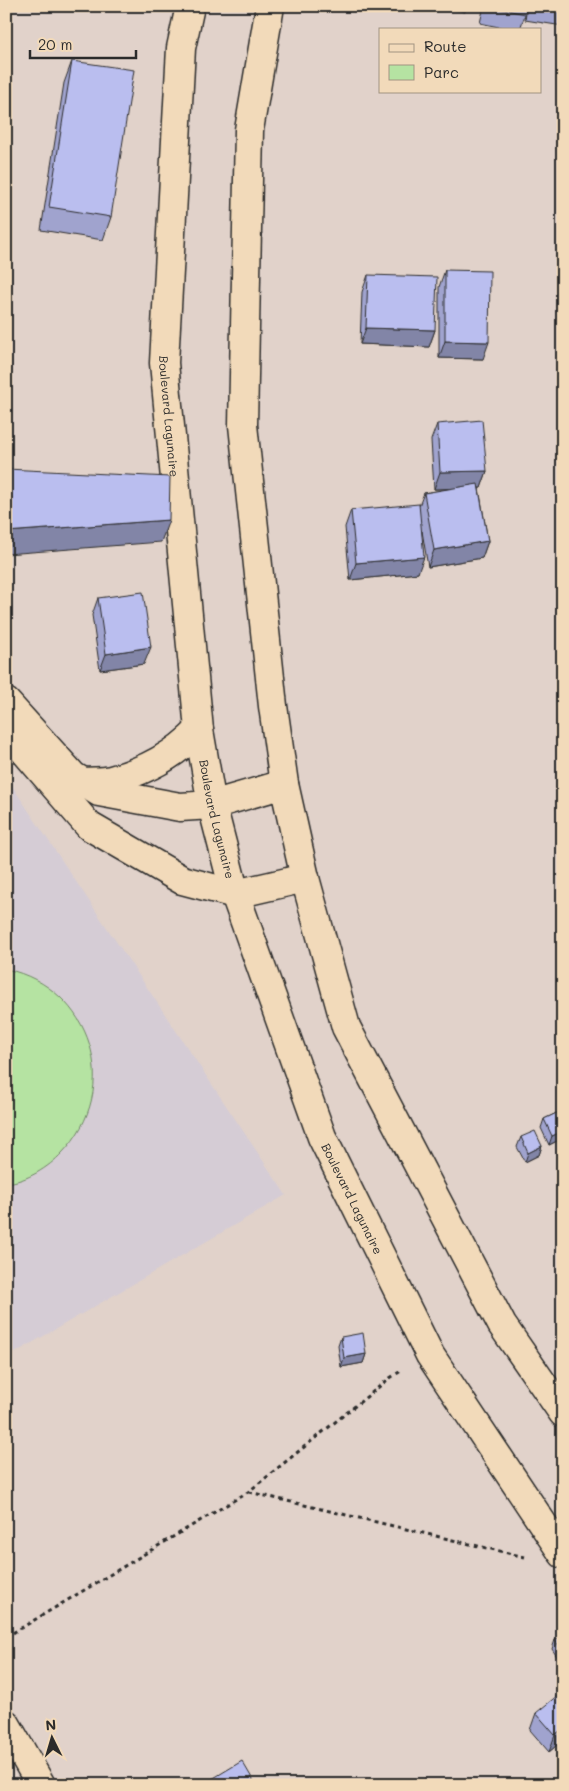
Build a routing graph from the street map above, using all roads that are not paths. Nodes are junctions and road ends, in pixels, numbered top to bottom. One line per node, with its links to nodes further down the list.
1 (190, 6): 5 (main road, Boulevard Lagunaire)
2 (270, 6): 7 (main road)
3 (6, 702): 6 (main road)
4 (6, 727): 10 (main road)
5 (199, 730): 6 (main road); 8 (main road, Boulevard Lagunaire)
6 (84, 782): 8 (main road)
7 (284, 784): 8 (main road); 9 (main road)
8 (212, 806): 10 (main road, Boulevard Lagunaire)
9 (305, 878): 10 (main road); 11 (main road)
10 (235, 894): 12 (main road, Boulevard Lagunaire)
11 (563, 1414)
12 (563, 1554)
13 (6, 1724): 14 (main road)
14 (41, 1785)

